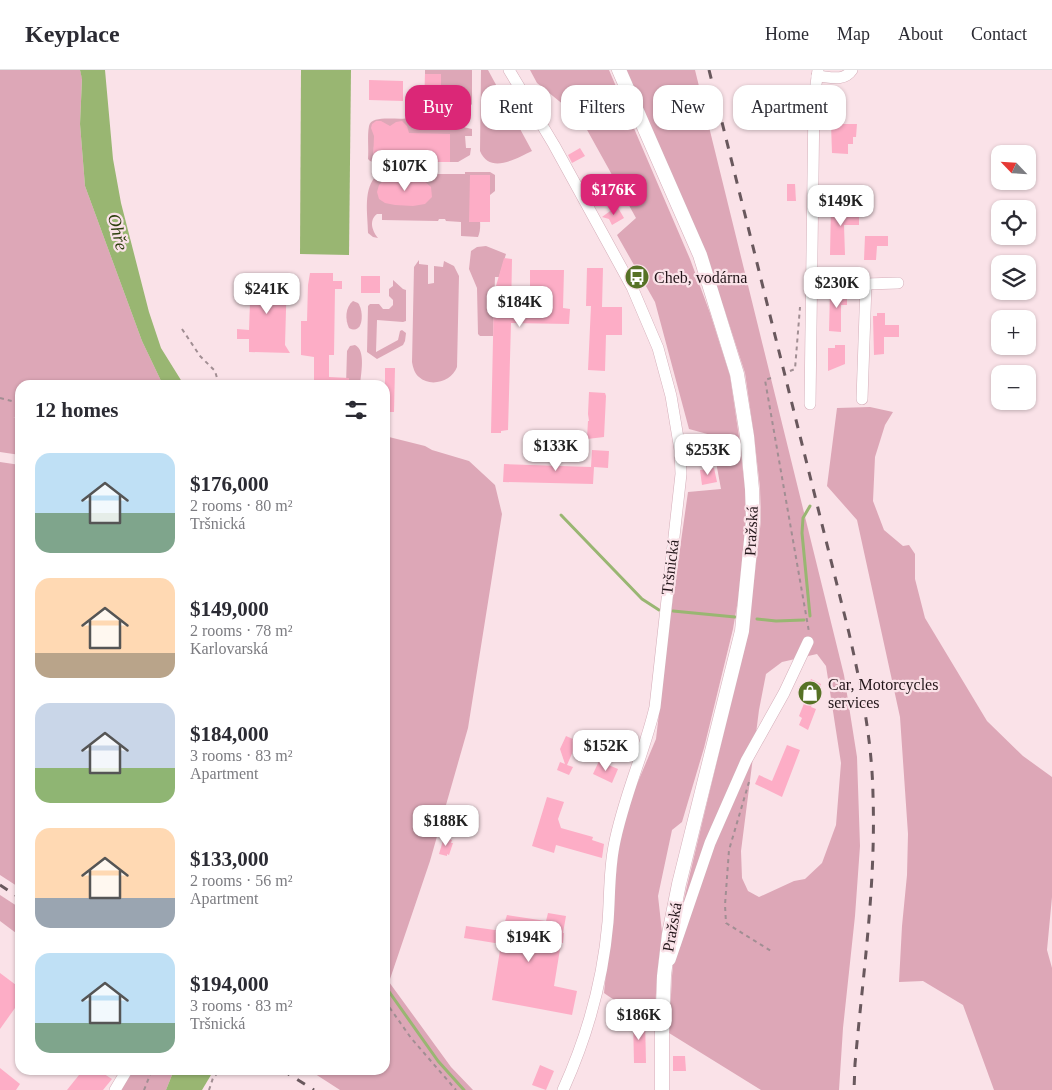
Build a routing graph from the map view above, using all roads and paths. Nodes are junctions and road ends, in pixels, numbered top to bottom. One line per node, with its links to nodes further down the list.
1 (509, 70): 29 (street, Tršnická)
2 (619, 70): 20 (main road, Pražská)
3 (852, 70): 4 (street)
4 (818, 73): 5 (street)
5 (812, 282): 6 (street); 16 (street)
6 (866, 284): 7 (street); 14 (street)
7 (898, 284)
8 (800, 306): 10 (path)
9 (182, 329): 12 (path)
10 (790, 371)
11 (771, 378): 17 (path)
12 (217, 380)
13 (0, 398): 15 (path)
14 (862, 399)
15 (15, 402)
16 (810, 404)
17 (808, 642): 20 (street, Pražská)
18 (751, 776): 19 (path)
19 (771, 951)
20 (664, 976): 30 (main road, Pražská)
21 (390, 1008): 28 (path)
22 (124, 1075): 25 (street)
23 (150, 1075): 26 (path)
24 (216, 1075): 27 (path)
25 (115, 1090)
26 (144, 1090)
27 (209, 1090)
28 (456, 1090)
29 (563, 1090)
30 (662, 1090)

